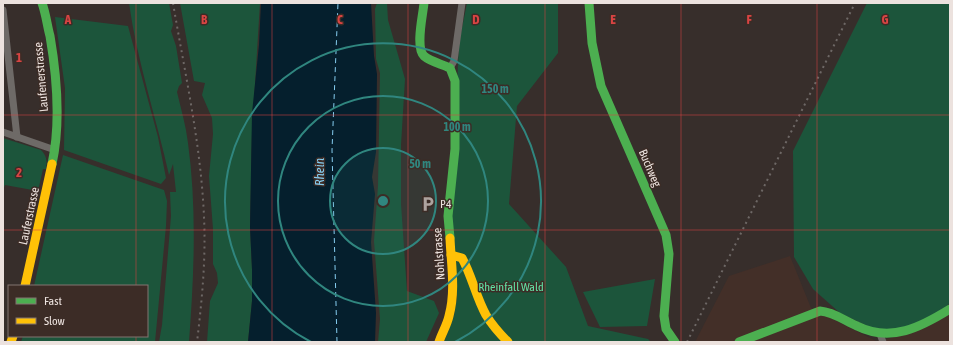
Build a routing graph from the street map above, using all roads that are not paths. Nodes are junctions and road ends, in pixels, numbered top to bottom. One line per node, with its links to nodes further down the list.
1 (42, 3): 9 (street, Laufenerstrasse)
2 (424, 3): 6 (street)
3 (462, 3): 6 (street)
4 (589, 3): 16 (street, Buchweg)
5 (3, 10): 8 (street)
6 (450, 68): 10 (street, Nohlstrasse)
7 (3, 132): 8 (street)
8 (17, 137): 9 (street)
9 (55, 150): 11 (street, Lauferstrasse)
10 (451, 255): 14 (street, Nohlstrasse); 15 (street)
11 (26, 285)
12 (950, 309): 13 (street)
13 (881, 338): 17 (street)
14 (439, 342)
15 (508, 342)
16 (675, 342)
17 (739, 342)

